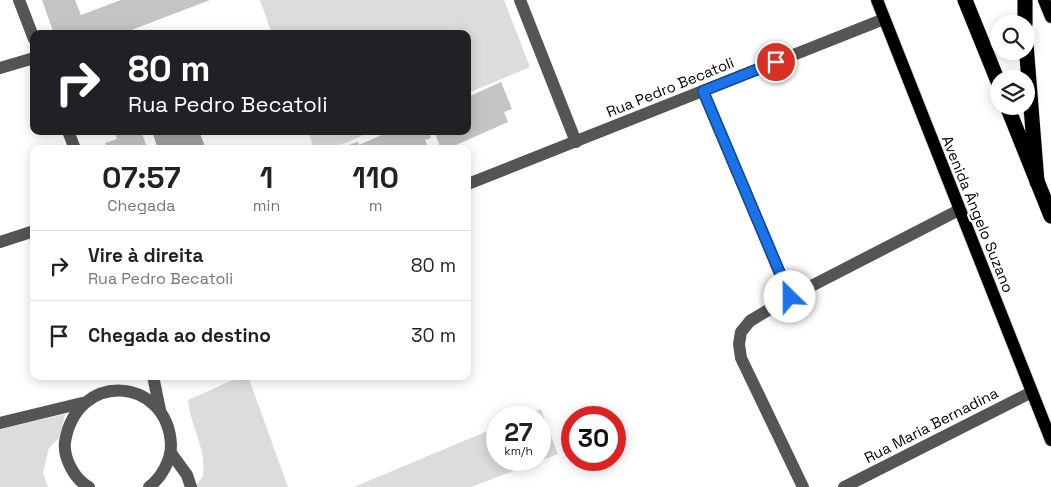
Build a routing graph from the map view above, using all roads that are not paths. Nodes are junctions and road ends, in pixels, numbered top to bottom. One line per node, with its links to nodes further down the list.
1 (19, 0): 10 (street)
2 (520, 0): 17 (street)
3 (877, 0): 9 (main road, Avenida Ângelo Suzano)
4 (965, 0): 14 (highway)
5 (1025, 0): 7 (highway)
6 (1044, 0): 8 (main road)
7 (1025, 15)
8 (1051, 17)
9 (884, 19): 15 (street, Rua Pedro Becatoli); 20 (main road, Avenida Ângelo Suzano)
10 (31, 30)
11 (30, 59): 13 (street)
12 (1027, 60): 18 (highway)
13 (0, 68)
14 (993, 70)
15 (703, 91): 17 (street, Rua Pedro Becatoli); 24 (street)
16 (1011, 115): 18 (highway)
17 (576, 142): 19 (street, Rua Pedro Becatoli)
18 (1037, 182): 21 (highway)
19 (471, 183)
20 (959, 210): 24 (street); 26 (main road, Avenida Ângelo Suzano)
21 (1051, 216)
22 (30, 232): 23 (street)
23 (0, 242)
24 (790, 297): 35 (street)
25 (154, 380): 28 (street)
26 (1032, 392): 30 (main road, Avenida Ângelo Suzano); 36 (street, Rua Maria Bernadina)
27 (82, 403): 28 (street); 29 (street); 32 (street)
28 (160, 410): 31 (street)
29 (0, 423)
30 (1051, 440)
31 (171, 453): 33 (street); 34 (street)
32 (89, 487)
33 (148, 487)
34 (191, 487)
35 (803, 487)
36 (844, 487)

